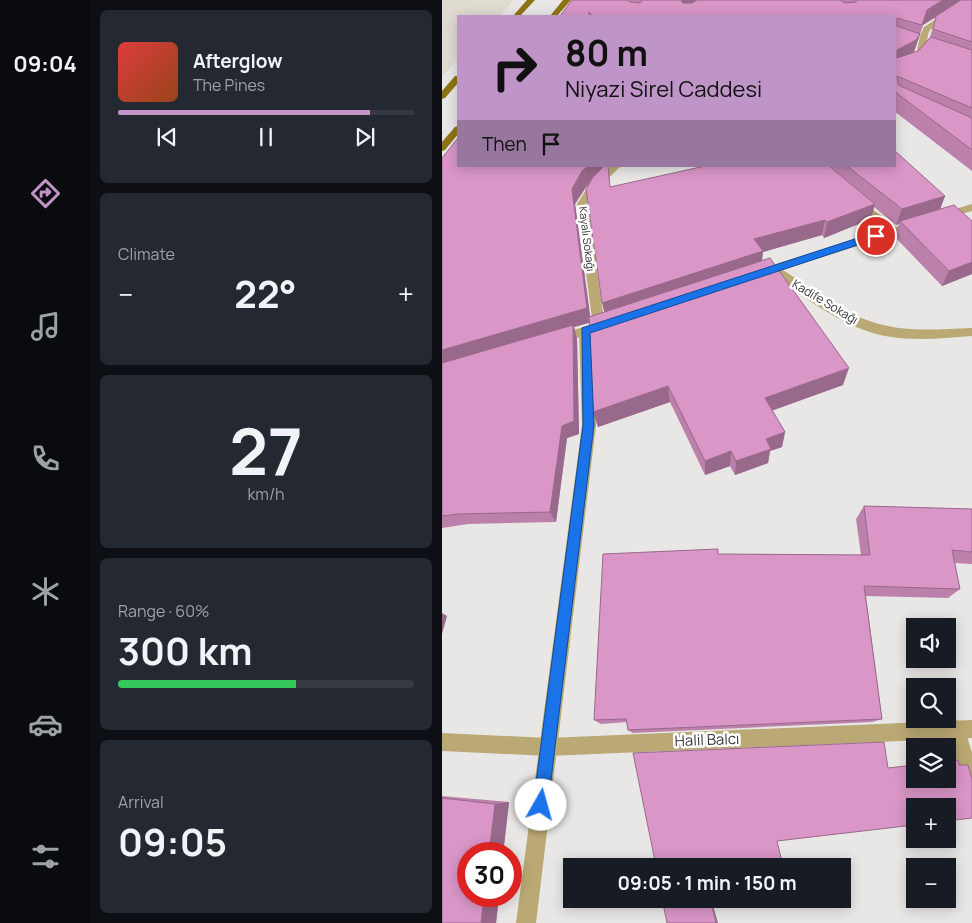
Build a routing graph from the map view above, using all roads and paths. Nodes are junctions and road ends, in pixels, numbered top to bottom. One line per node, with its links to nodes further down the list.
1 (531, 0): 4 (main road)
2 (567, 0): 5 (main road)
3 (970, 0): 7 (street)
4 (517, 15)
5 (554, 15)
6 (913, 44): 7 (street)
7 (922, 48): 8 (street); 9 (street)
8 (931, 51)
9 (896, 69)
10 (457, 79): 11 (main road)
11 (442, 96)
12 (457, 130): 13 (main road)
13 (442, 148)
14 (615, 167): 21 (street, Kayalı Sokağı)
15 (851, 195): 17 (street)
16 (972, 208): 17 (street)
17 (893, 230): 18 (street)
18 (771, 269): 19 (street); 22 (street, Kadife Sokağı)
19 (753, 275)
20 (617, 320): 21 (street)
21 (592, 328): 23 (street); 26 (street, Kayalı Sokağı)
22 (972, 332)
23 (548, 341)
24 (964, 729): 26 (street, Halil Balcı); 27 (street)
25 (442, 742): 26 (street, Halil Balcı)
26 (548, 747): 28 (street, Kayalı Sokağı)
27 (972, 794)
28 (526, 923)

